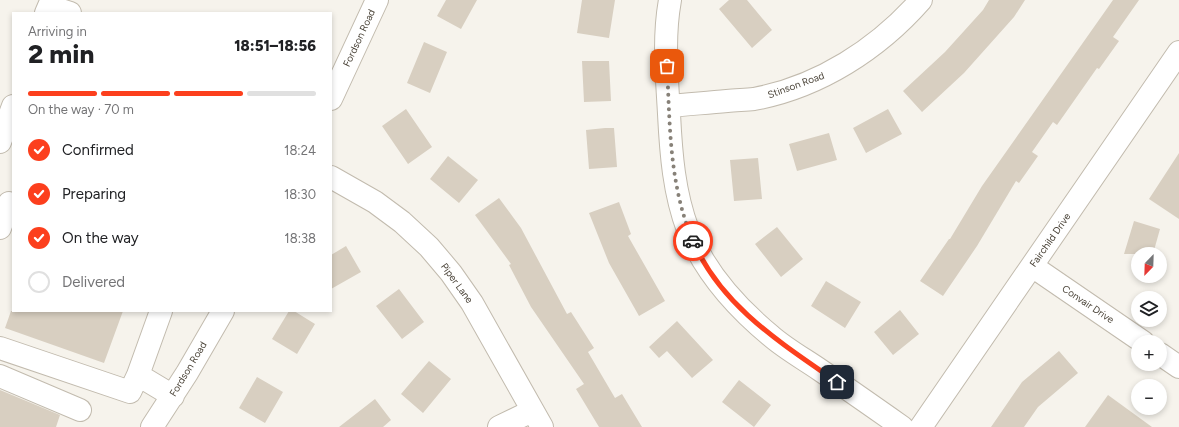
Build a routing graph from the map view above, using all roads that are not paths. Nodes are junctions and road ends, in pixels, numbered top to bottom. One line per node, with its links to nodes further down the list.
1 (377, 0): 7 (street, Fordson Road)
2 (670, 0): 8 (street)
3 (921, 0): 8 (street, Stinson Road)
4 (48, 9): 5 (street)
5 (64, 12)
6 (1179, 52): 14 (street, Fairchild Drive)
7 (332, 97)
8 (669, 106): 28 (street)
9 (12, 110): 10 (street)
10 (6, 133)
11 (332, 178): 25 (street, Piper Lane)
12 (8, 202): 13 (street)
13 (0, 228)
14 (1032, 266): 17 (street, Convair Drive); 29 (street, Fairchild Drive)
15 (161, 312): 21 (street)
16 (222, 312): 23 (street, Fordson Road)
17 (1133, 335)
18 (0, 348): 21 (street)
19 (1167, 359): 20 (street)
20 (1179, 367)
21 (138, 374): 23 (street)
22 (0, 376): 24 (street)
23 (173, 396): 26 (street, Fordson Road)
24 (80, 410)
25 (537, 419): 27 (street)
26 (152, 427)
27 (499, 427)
28 (902, 427)
29 (921, 427)

